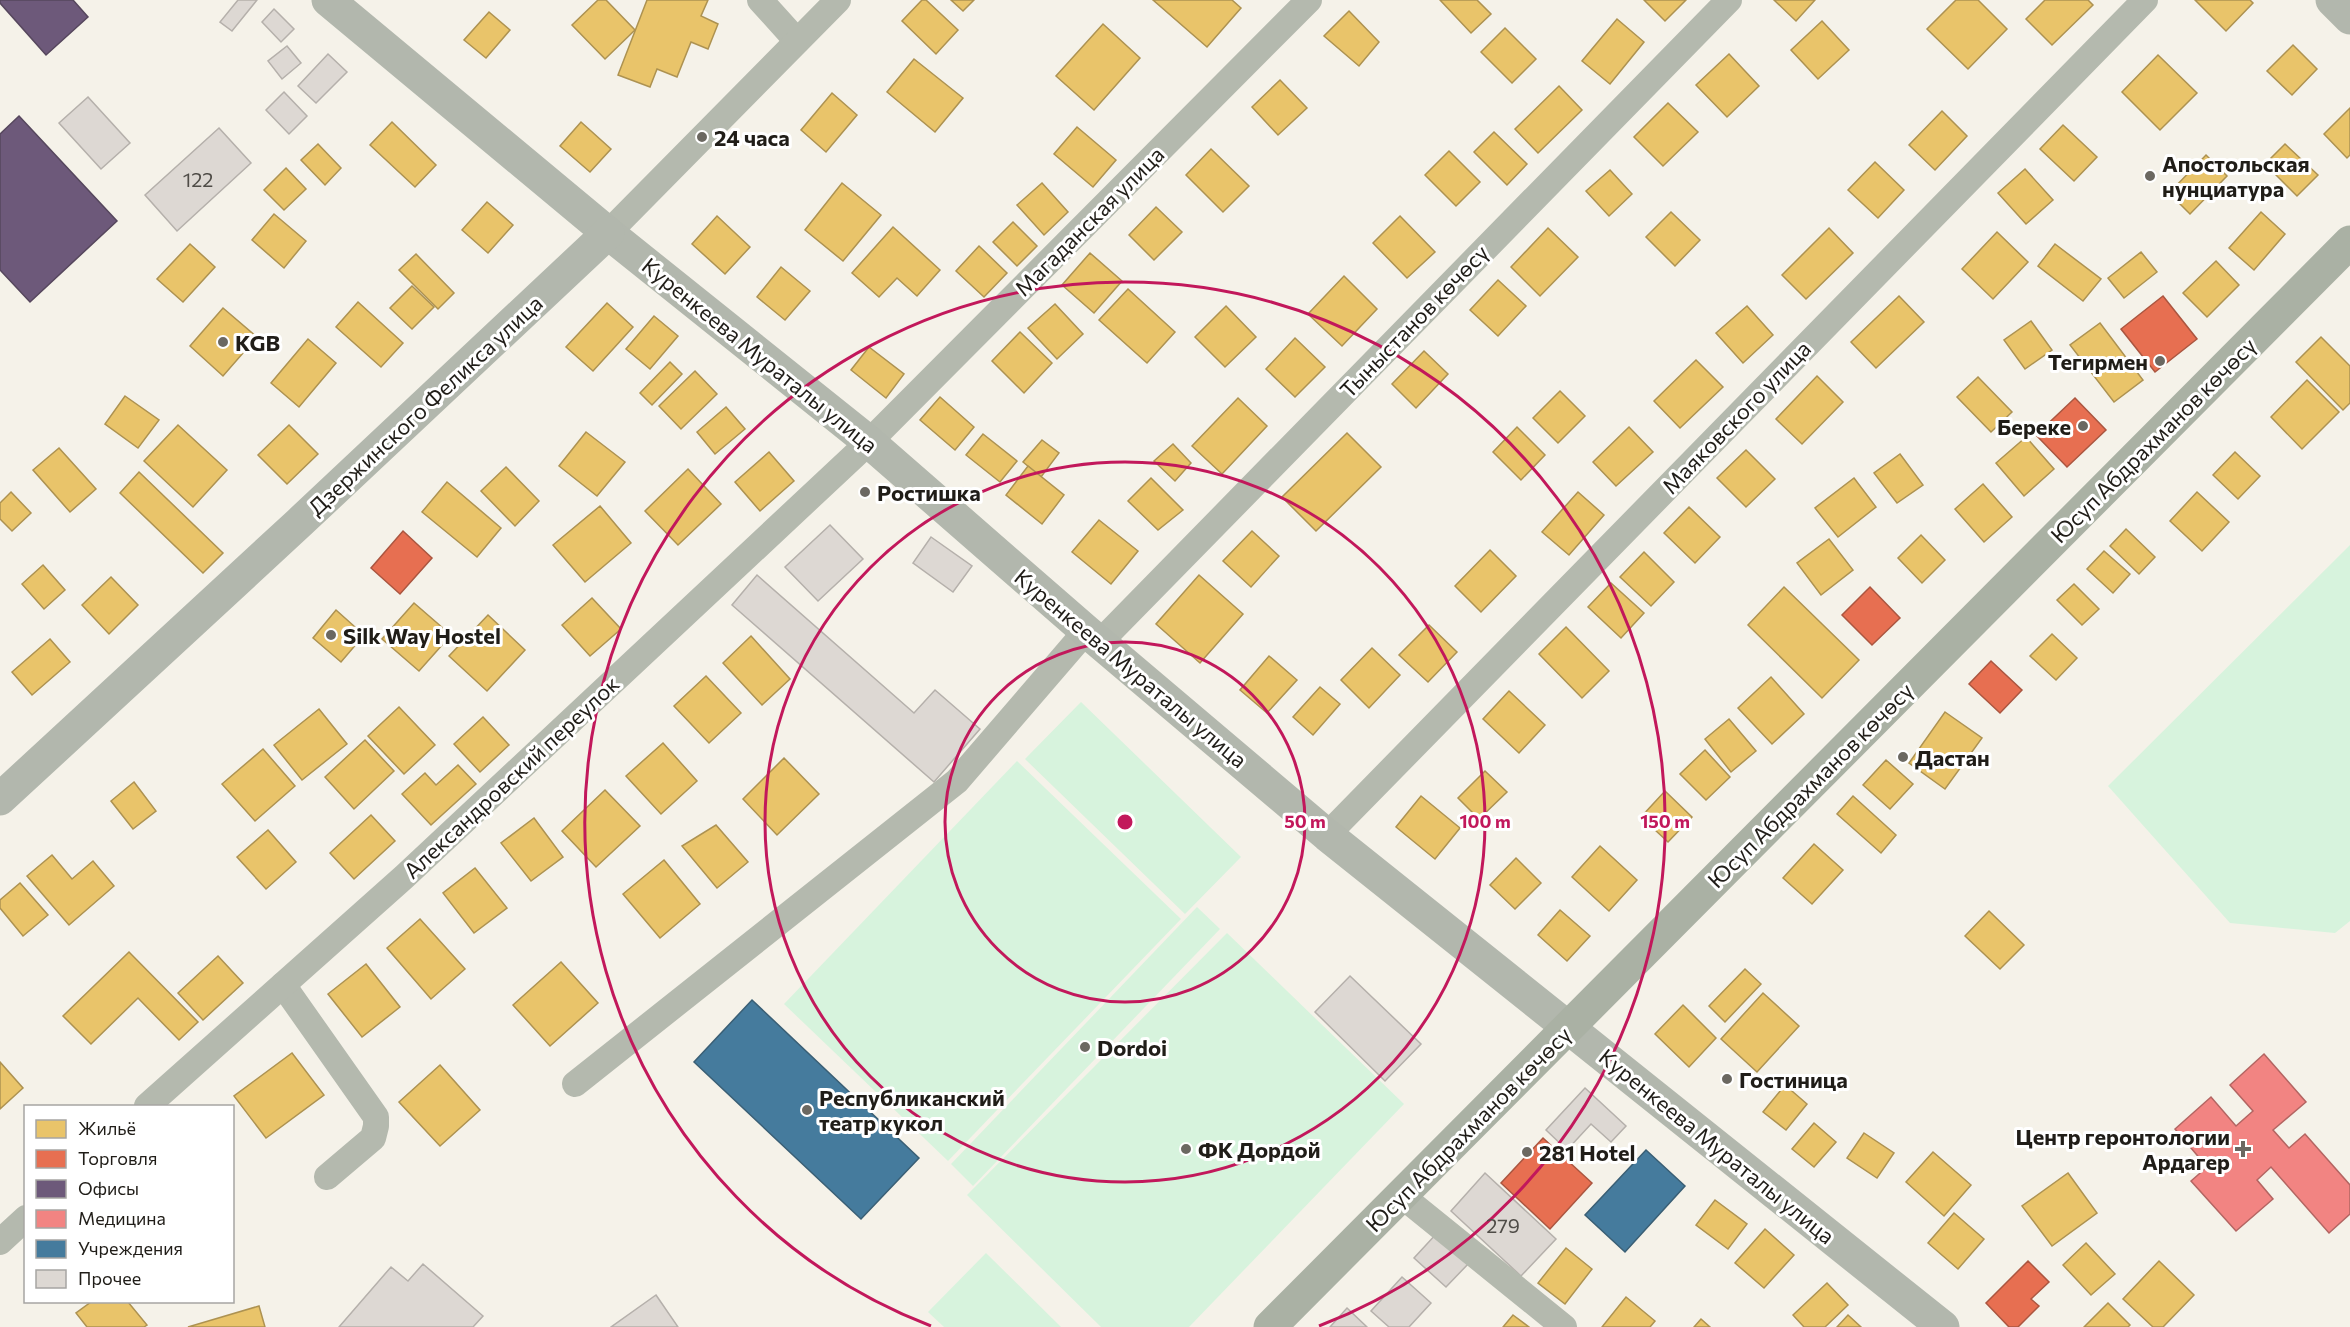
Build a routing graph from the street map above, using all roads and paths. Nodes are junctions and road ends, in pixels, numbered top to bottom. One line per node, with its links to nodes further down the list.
1 (328, 0): 10 (street, Куренкеева Мураталы улица)
2 (760, 0): 9 (street)
3 (838, 0): 9 (street, Дзержинского Феликса улица)
4 (1309, 0): 12 (street, Магаданская улица)
5 (1729, 0): 13 (street, Тыныстанов көчөсү)
6 (2145, 0): 15 (street, Маяковского улица)
7 (2332, 0): 8 (street)
8 (2350, 18)
9 (797, 41): 10 (street, Дзержинского Феликса улица)
10 (608, 233): 12 (street, Куренкеева Мураталы улица); 14 (street, Дзержинского Феликса улица)
11 (2350, 242): 17 (main road, Юсуп Абдрахманов көчөсү)
12 (869, 442): 13 (street, Куренкеева Мураталы улица); 16 (street, Александровский переулок)
13 (1093, 637): 15 (street, Куренкеева Мураталы улица); 18 (street)
14 (0, 799)
15 (1327, 835): 17 (street, Куренкеева Мураталы улица)
16 (283, 985): 19 (street, Александровский переулок); 20 (street)
17 (1569, 1027): 21 (main road, Юсуп Абдрахманов көчөсү); 26 (street, Куренкеева Мураталы улица)
18 (575, 1084)
19 (149, 1105)
20 (327, 1177)
21 (1402, 1196): 24 (main road, Юсуп Абдрахманов көчөсү); 25 (street)
22 (24, 1220): 23 (street)
23 (0, 1242)
24 (1270, 1327)
25 (1564, 1327)
26 (1943, 1327)

